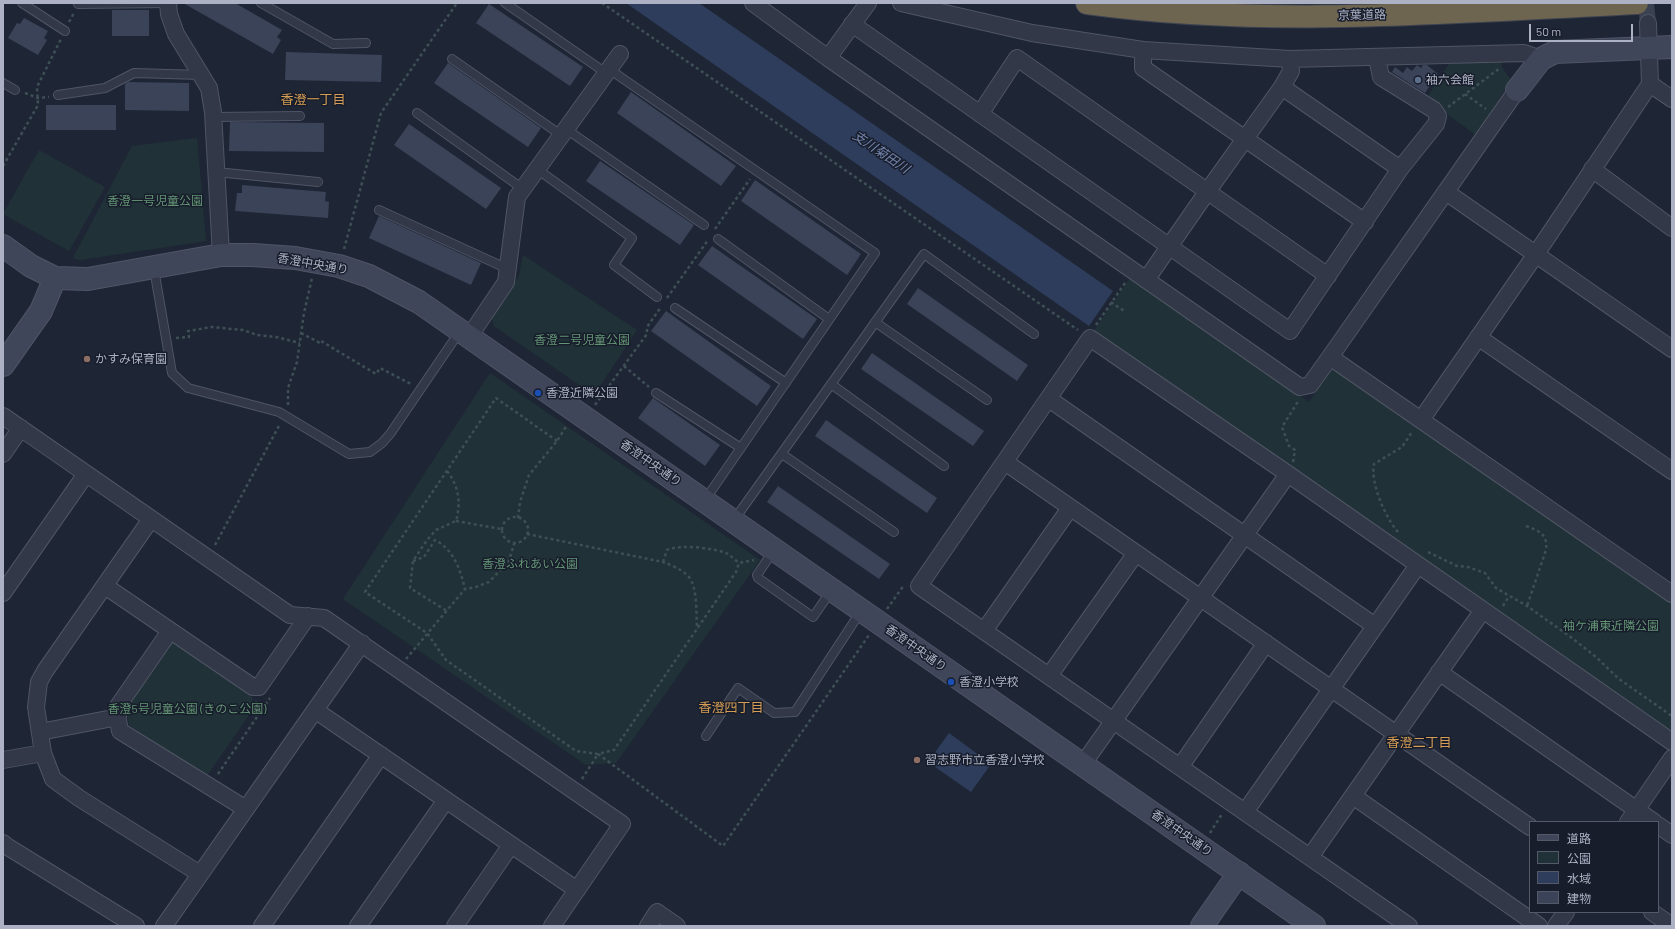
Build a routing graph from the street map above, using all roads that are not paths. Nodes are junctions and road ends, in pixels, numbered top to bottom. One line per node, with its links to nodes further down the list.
1 (22, 3): 13 (lane)
2 (168, 3): 10 (lane); 25 (street)
3 (261, 3): 14 (lane)
4 (505, 3): 24 (lane)
5 (753, 3): 19 (street)
6 (868, 3): 12 (street)
7 (902, 3): 17 (street)
8 (1087, 3): 9 (highway, 京葉道路)
9 (1637, 3)
10 (78, 4)
11 (1648, 23): 15 (street)
12 (852, 24): 19 (street); 34 (street)
13 (65, 31)
14 (366, 43)
15 (1649, 47): 16 (street); 23 (street); 27 (street)
16 (1672, 47)
17 (1143, 50): 22 (street); 38 (street)
18 (620, 54): 24 (street)
19 (828, 58): 60 (street)
20 (1377, 58): 22 (street); 23 (street); 40 (street)
21 (452, 59): 37 (lane)
22 (1290, 60): 28 (street)
23 (1541, 60): 30 (street)
24 (608, 71): 37 (street); 63 (lane)
25 (201, 74): 31 (lane); 36 (street)
26 (3, 83): 29 (lane)
27 (1650, 84): 32 (street); 41 (street)
28 (1282, 87): 38 (street); 40 (street)
29 (15, 90)
30 (1517, 90): 46 (street)
31 (58, 95)
32 (1672, 99)
33 (416, 114): 44 (lane)
34 (980, 114): 45 (street); 53 (street)
35 (300, 116): 36 (lane)
36 (213, 117): 42 (street)
37 (564, 132): 39 (street); 49 (lane)
38 (1245, 140): 45 (street); 48 (street)
39 (537, 169): 44 (street); 61 (lane)
40 (1400, 169): 48 (street)
41 (1592, 169): 50 (street); 54 (street)
42 (216, 172): 43 (lane); 55 (street)
43 (318, 182)
44 (523, 189): 57 (street)
45 (1207, 192): 53 (street); 58 (street)
46 (1446, 192): 54 (street); 69 (street)
47 (379, 210): 57 (lane)
48 (1365, 222): 58 (street)
49 (704, 226)
50 (1672, 228)
51 (718, 239): 63 (lane)
52 (3, 246): 59 (street, 香澄中央通り)
53 (1170, 246): 58 (street); 60 (street)
54 (1536, 254): 67 (street); 68 (street)
55 (220, 255): 56 (street, 香澄中央通り); 65 (street, 香澄中央通り)
56 (154, 268): 59 (street, 香澄中央通り); 65 (lane)
57 (508, 269): 65 (street)
58 (1328, 276)
59 (55, 278): 70 (street)
60 (1146, 280): 69 (street)
61 (657, 297)
62 (675, 308): 71 (lane)
63 (829, 319): 71 (lane)
64 (876, 322): 66 (lane); 72 (lane); 75 (lane)
65 (464, 334): 87 (street, 香澄中央通り)
66 (1034, 334)
67 (1478, 337): 77 (street); 84 (street)
68 (1672, 349)
69 (1330, 357): 77 (street)
70 (3, 365)
71 (786, 383): 79 (lane)
72 (831, 384): 81 (lane); 83 (lane)
73 (656, 393): 79 (lane)
74 (1049, 399): 82 (street); 86 (street); 92 (street)
75 (988, 400)
76 (3, 416): 78 (street)
77 (1421, 420): 99 (street)
78 (21, 428): 80 (street); 85 (street)
79 (741, 448): 87 (lane)
80 (3, 454)
81 (782, 454): 90 (lane); 91 (lane)
82 (1005, 462): 88 (street); 106 (street)
83 (944, 466)
84 (1672, 471)
85 (86, 474): 89 (street); 98 (street)
86 (1288, 474): 92 (street); 95 (street)
87 (705, 500): 90 (street, 香澄中央通り)
88 (1070, 508): 94 (street); 106 (street)
89 (150, 519): 96 (street); 103 (street)
90 (734, 521): 93 (street, 香澄中央通り)
91 (894, 532)
92 (1244, 536): 100 (street); 104 (street)
93 (775, 549): 97 (street, 香澄中央通り); 97 (lane)
94 (1136, 553): 100 (street); 110 (street)
95 (1418, 565): 101 (street); 104 (street)
96 (105, 586): 105 (street); 115 (street)
97 (832, 590): 102 (street, 香澄中央通り)
98 (3, 593)
99 (1672, 594)
100 (1200, 598): 108 (street); 114 (street)
101 (1483, 610): 109 (street); 118 (street)
102 (862, 611): 117 (lane); 123 (street, 香澄中央通り)
103 (308, 616): 105 (street); 107 (street)
104 (1375, 626): 111 (street)
105 (170, 631): 113 (street)
106 (984, 631): 110 (street)
107 (362, 643): 112 (street); 139 (street)
108 (1266, 644): 111 (street); 124 (street)
109 (1439, 672): 116 (street); 129 (street)
110 (1049, 676): 114 (street)
111 (1331, 689): 116 (street); 128 (street)
112 (315, 710): 120 (street); 127 (street)
113 (118, 717): 115 (street); 127 (street)
114 (1115, 721): 123 (street); 124 (street)
115 (40, 732): 119 (street)
116 (1396, 734): 125 (street); 131 (street)
117 (706, 736)
118 (1672, 742)
119 (43, 753): 122 (street); 138 (street)
120 (381, 755): 126 (street); 144 (street)
121 (1672, 758): 129 (street)
122 (3, 760)
123 (1083, 764): 137 (street, 香澄中央通り)
124 (1180, 767): 128 (street)
125 (1353, 796): 136 (street); 153 (street)
126 (446, 800): 135 (street); 145 (street)
127 (246, 809): 138 (street)
128 (1245, 812): 136 (street)
129 (1632, 816): 130 (street)
130 (1650, 821)
131 (1529, 826)
132 (1659, 826): 133 (street)
133 (1672, 835)
134 (3, 842): 142 (street)
135 (511, 845): 139 (street); 146 (street)
136 (1310, 857): 152 (street)
137 (1239, 873): 150 (street); 151 (street, 香澄中央通り)
138 (200, 874): 143 (street)
139 (577, 890): 147 (street)
140 (1565, 913): 154 (street)
141 (1653, 913): 155 (street)
142 (136, 926)
143 (164, 926)
144 (262, 926)
145 (358, 926)
146 (455, 926)
147 (552, 926)
148 (648, 926): 149 (street)
149 (677, 926)
150 (1202, 926)
151 (1314, 926)
152 (1409, 926)
153 (1540, 926)
154 (1556, 926)
155 (1672, 926)

